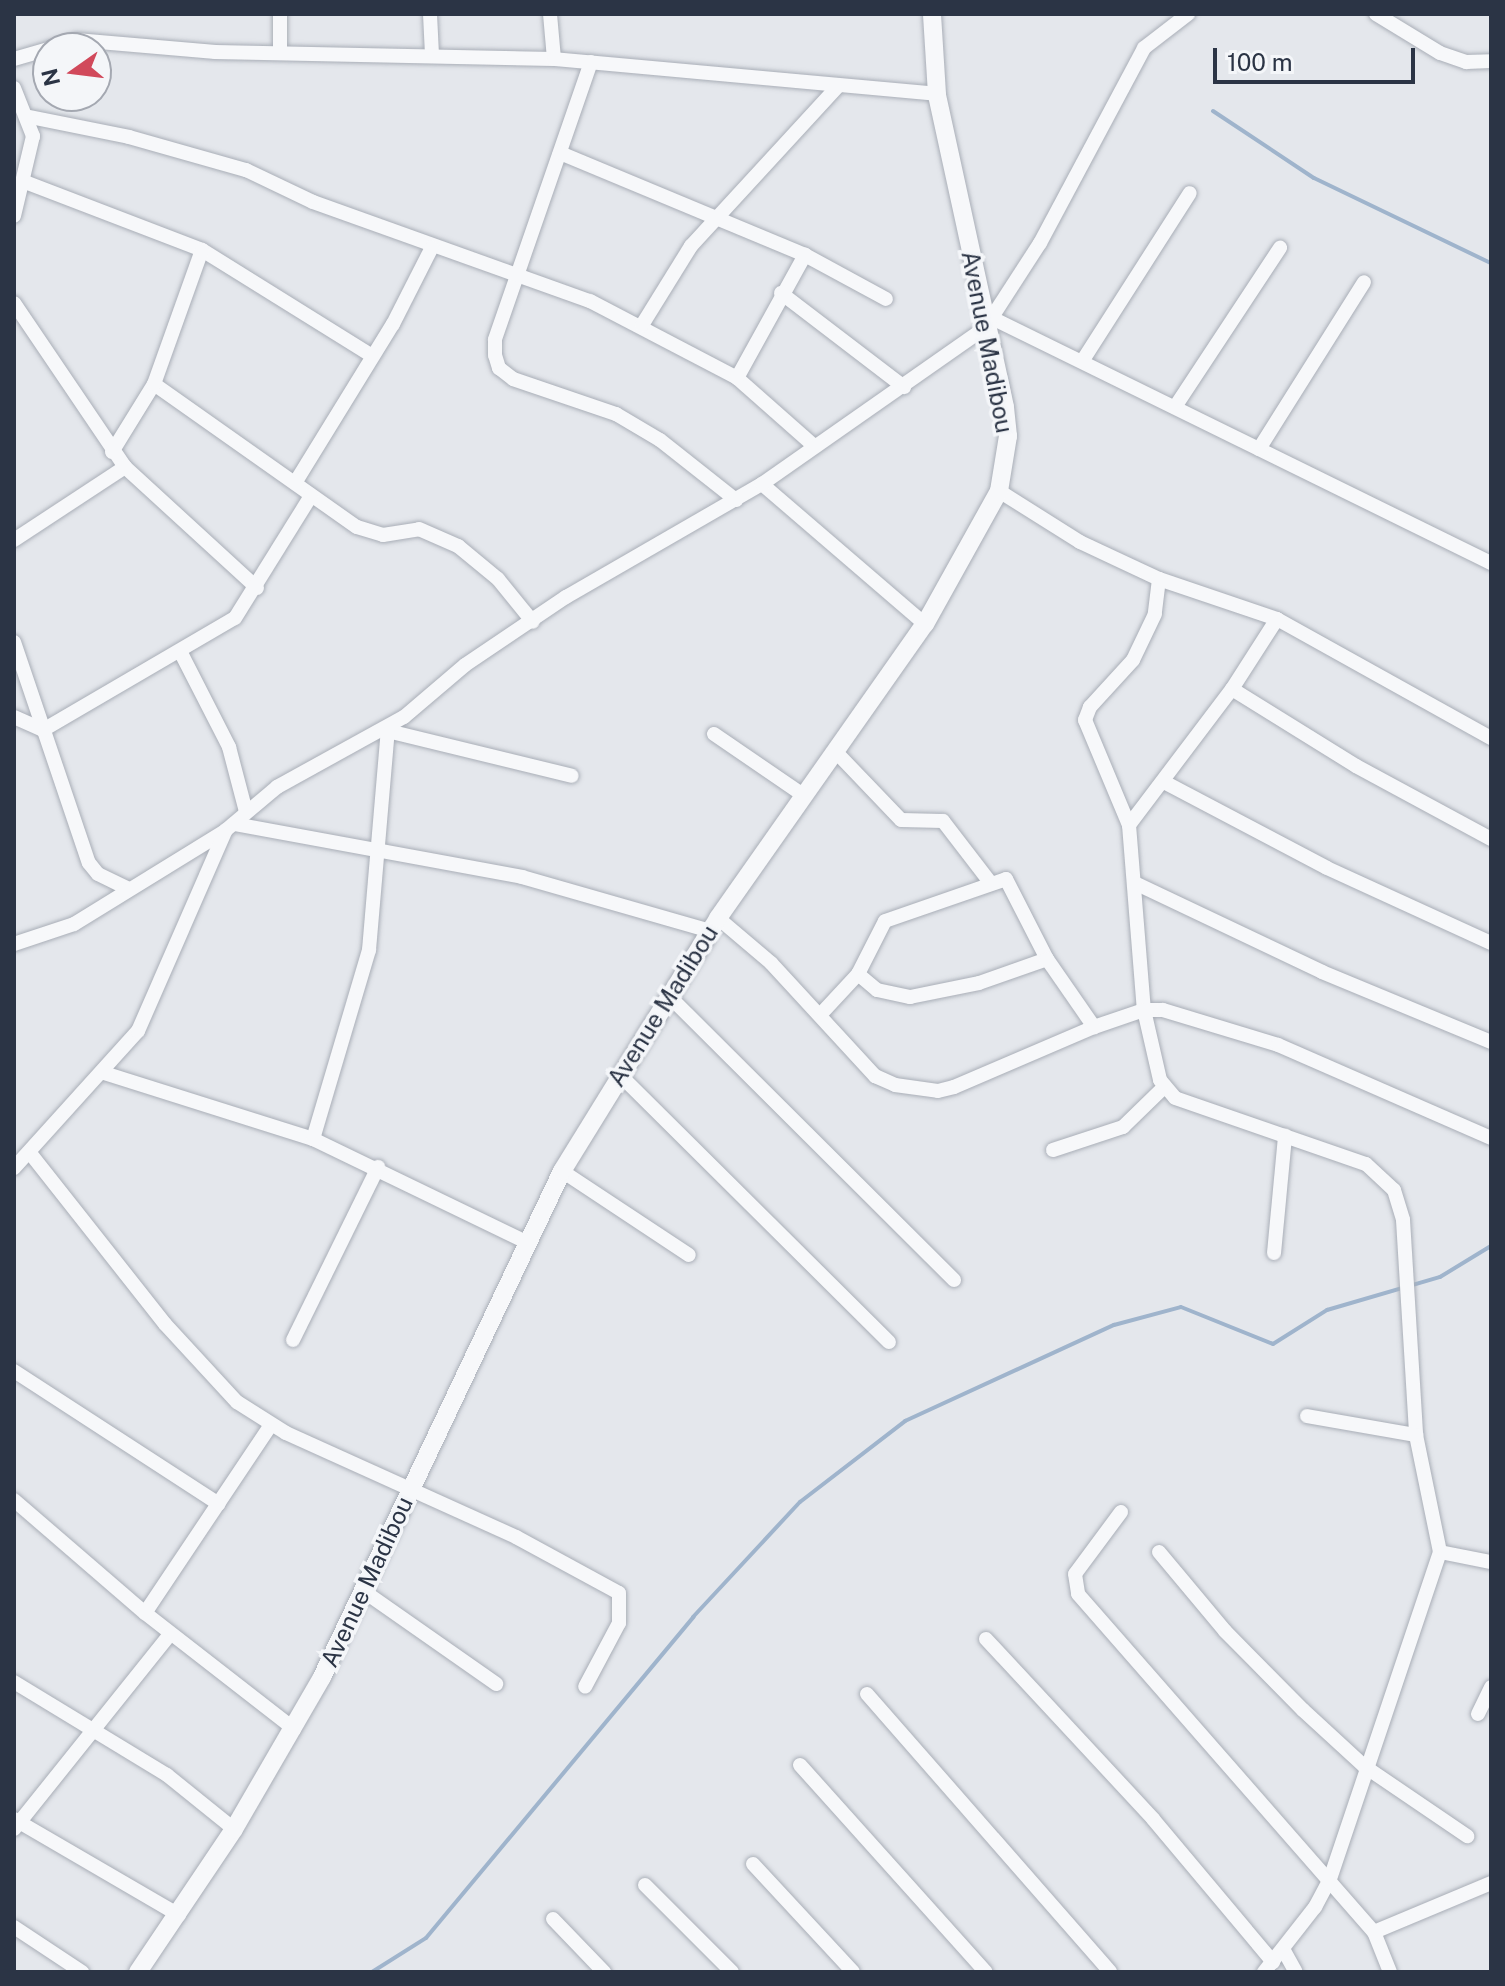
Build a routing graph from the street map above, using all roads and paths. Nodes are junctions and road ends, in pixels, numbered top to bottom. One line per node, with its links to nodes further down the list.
1 (280, 14): 8 (street)
2 (430, 14): 9 (street)
3 (550, 14): 10 (street)
4 (932, 14): 15 (street, Avenue Madibou)
5 (1188, 14): 31 (street)
6 (1376, 14): 11 (street)
7 (112, 44): 8 (street)
8 (280, 53): 9 (street)
9 (432, 55): 10 (street)
10 (554, 59): 12 (street)
11 (1491, 61)
12 (591, 62): 13 (street); 17 (street)
13 (838, 86): 15 (street); 21 (street)
14 (14, 88): 16 (street)
15 (937, 94): 31 (street, Avenue Madibou)
16 (30, 117): 18 (street); 22 (street)
17 (560, 153): 21 (street); 26 (street)
18 (25, 182): 20 (street); 24 (street)
19 (1190, 193): 36 (street)
20 (14, 216)
21 (719, 218): 25 (street); 32 (street)
22 (432, 247): 26 (street); 35 (street)
23 (1280, 248): 40 (street)
24 (202, 250): 35 (street); 38 (street)
25 (805, 255): 28 (street); 29 (street)
26 (516, 278): 32 (street); 49 (street)
27 (1364, 282): 42 (street)
28 (781, 293): 37 (street); 39 (street)
29 (886, 299)
30 (14, 303): 33 (street)
31 (989, 324): 36 (street); 39 (street); 47 (street, Avenue Madibou)
32 (642, 325): 37 (street)
33 (28, 326): 34 (street); 43 (street)
34 (14, 334)
35 (372, 356): 45 (street)
36 (1083, 360): 40 (street)
37 (737, 378): 41 (street)
38 (154, 384): 43 (street); 45 (street)
39 (904, 387): 41 (street)
40 (1175, 407): 42 (street)
41 (814, 446): 46 (street)
42 (1259, 449): 51 (street)
43 (112, 452): 44 (street)
44 (125, 467): 50 (street); 53 (street)
45 (295, 483): 48 (street)
46 (762, 484): 49 (street); 56 (street)
47 (999, 491): 52 (street); 56 (street, Avenue Madibou)
48 (311, 496): 53 (street); 55 (street)
49 (736, 500): 55 (street)
50 (14, 540)
51 (1491, 563)
52 (1159, 579): 54 (street); 70 (street)
53 (257, 588): 58 (street)
54 (1277, 619): 59 (street); 64 (street)
55 (533, 622): 61 (street)
56 (925, 624): 65 (street, Avenue Madibou)
57 (14, 642): 62 (street)
58 (181, 653): 62 (street); 69 (street)
59 (1232, 689): 67 (street); 72 (street)
60 (14, 717): 62 (street)
61 (388, 729): 66 (street); 69 (street); 73 (street)
62 (43, 730): 76 (street)
63 (714, 734): 68 (street)
64 (1491, 738)
65 (836, 752): 68 (street, Avenue Madibou); 74 (street)
66 (572, 776)
67 (1164, 782): 70 (street); 78 (street)
68 (803, 795): 77 (street, Avenue Madibou)
69 (246, 812): 71 (street)
70 (1129, 825): 75 (street)
71 (230, 827): 73 (street); 76 (street); 87 (street)
72 (1491, 839)
73 (379, 849): 77 (street); 92 (street)
74 (989, 881): 80 (street); 81 (street)
75 (1137, 884): 83 (street); 86 (street)
76 (129, 889): 79 (street)
77 (714, 924): 82 (street, Avenue Madibou); 84 (street)
78 (1491, 943)
79 (14, 944)
80 (1047, 959): 81 (street); 85 (street)
81 (858, 974): 84 (street)
82 (670, 997): 88 (street, Avenue Madibou); 101 (street)
83 (1144, 1010): 85 (street); 89 (street); 91 (street)
84 (820, 1015): 85 (street)
85 (1094, 1027)
86 (1491, 1042)
87 (104, 1073): 92 (street); 94 (street)
88 (620, 1075): 97 (street, Avenue Madibou); 103 (street)
89 (1163, 1088): 90 (street); 93 (street)
90 (1285, 1136): 99 (street); 107 (street)
91 (1491, 1138)
92 (313, 1139): 95 (street)
93 (1053, 1150)
94 (30, 1153): 96 (street); 106 (street)
95 (378, 1167): 98 (street); 102 (street)
96 (14, 1168)
97 (562, 1171): 98 (street, Avenue Madibou); 100 (street)
98 (528, 1243): 108 (street, Avenue Madibou)
99 (1274, 1253)
100 (689, 1255)
101 (954, 1280)
102 (293, 1340)
103 (889, 1342)
104 (14, 1371): 110 (street)
105 (1307, 1416): 107 (street)
106 (271, 1425): 108 (street); 110 (street)
107 (1416, 1435): 113 (street)
108 (411, 1489): 115 (street, Avenue Madibou); 121 (street)
109 (14, 1500): 116 (street)
110 (219, 1504): 116 (street)
111 (1121, 1512): 133 (street)
112 (1159, 1552): 128 (street)
113 (1440, 1552): 114 (street); 128 (street)
114 (1491, 1562)
115 (362, 1590): 120 (street); 125 (street, Avenue Madibou)
116 (145, 1613): 117 (street)
117 (170, 1634): 125 (street); 126 (street)
118 (986, 1639): 141 (street)
119 (14, 1682): 126 (street)
120 (496, 1684)
121 (585, 1687)
122 (1491, 1687): 124 (street)
123 (867, 1694): 148 (street)
124 (1478, 1714)
125 (294, 1729): 130 (street, Avenue Madibou)
126 (89, 1730): 129 (street); 130 (street)
127 (800, 1765): 147 (street)
128 (1364, 1766): 131 (street); 133 (street)
129 (15, 1824): 136 (street)
130 (234, 1829): 136 (street, Avenue Madibou)
131 (1467, 1836)
132 (753, 1864): 146 (street)
133 (1330, 1879): 139 (street); 140 (street)
134 (1491, 1883): 139 (street)
135 (645, 1885): 145 (street)
136 (179, 1915): 143 (street, Avenue Madibou)
137 (553, 1919): 144 (street)
138 (14, 1927): 142 (street)
139 (1374, 1932): 150 (street)
140 (1283, 1949): 141 (street); 149 (street)
141 (1268, 1967)
142 (82, 1972)
143 (138, 1972)
144 (604, 1972)
145 (732, 1972)
146 (853, 1972)
147 (986, 1972)
148 (1110, 1972)
149 (1296, 1972)
150 (1390, 1972)

